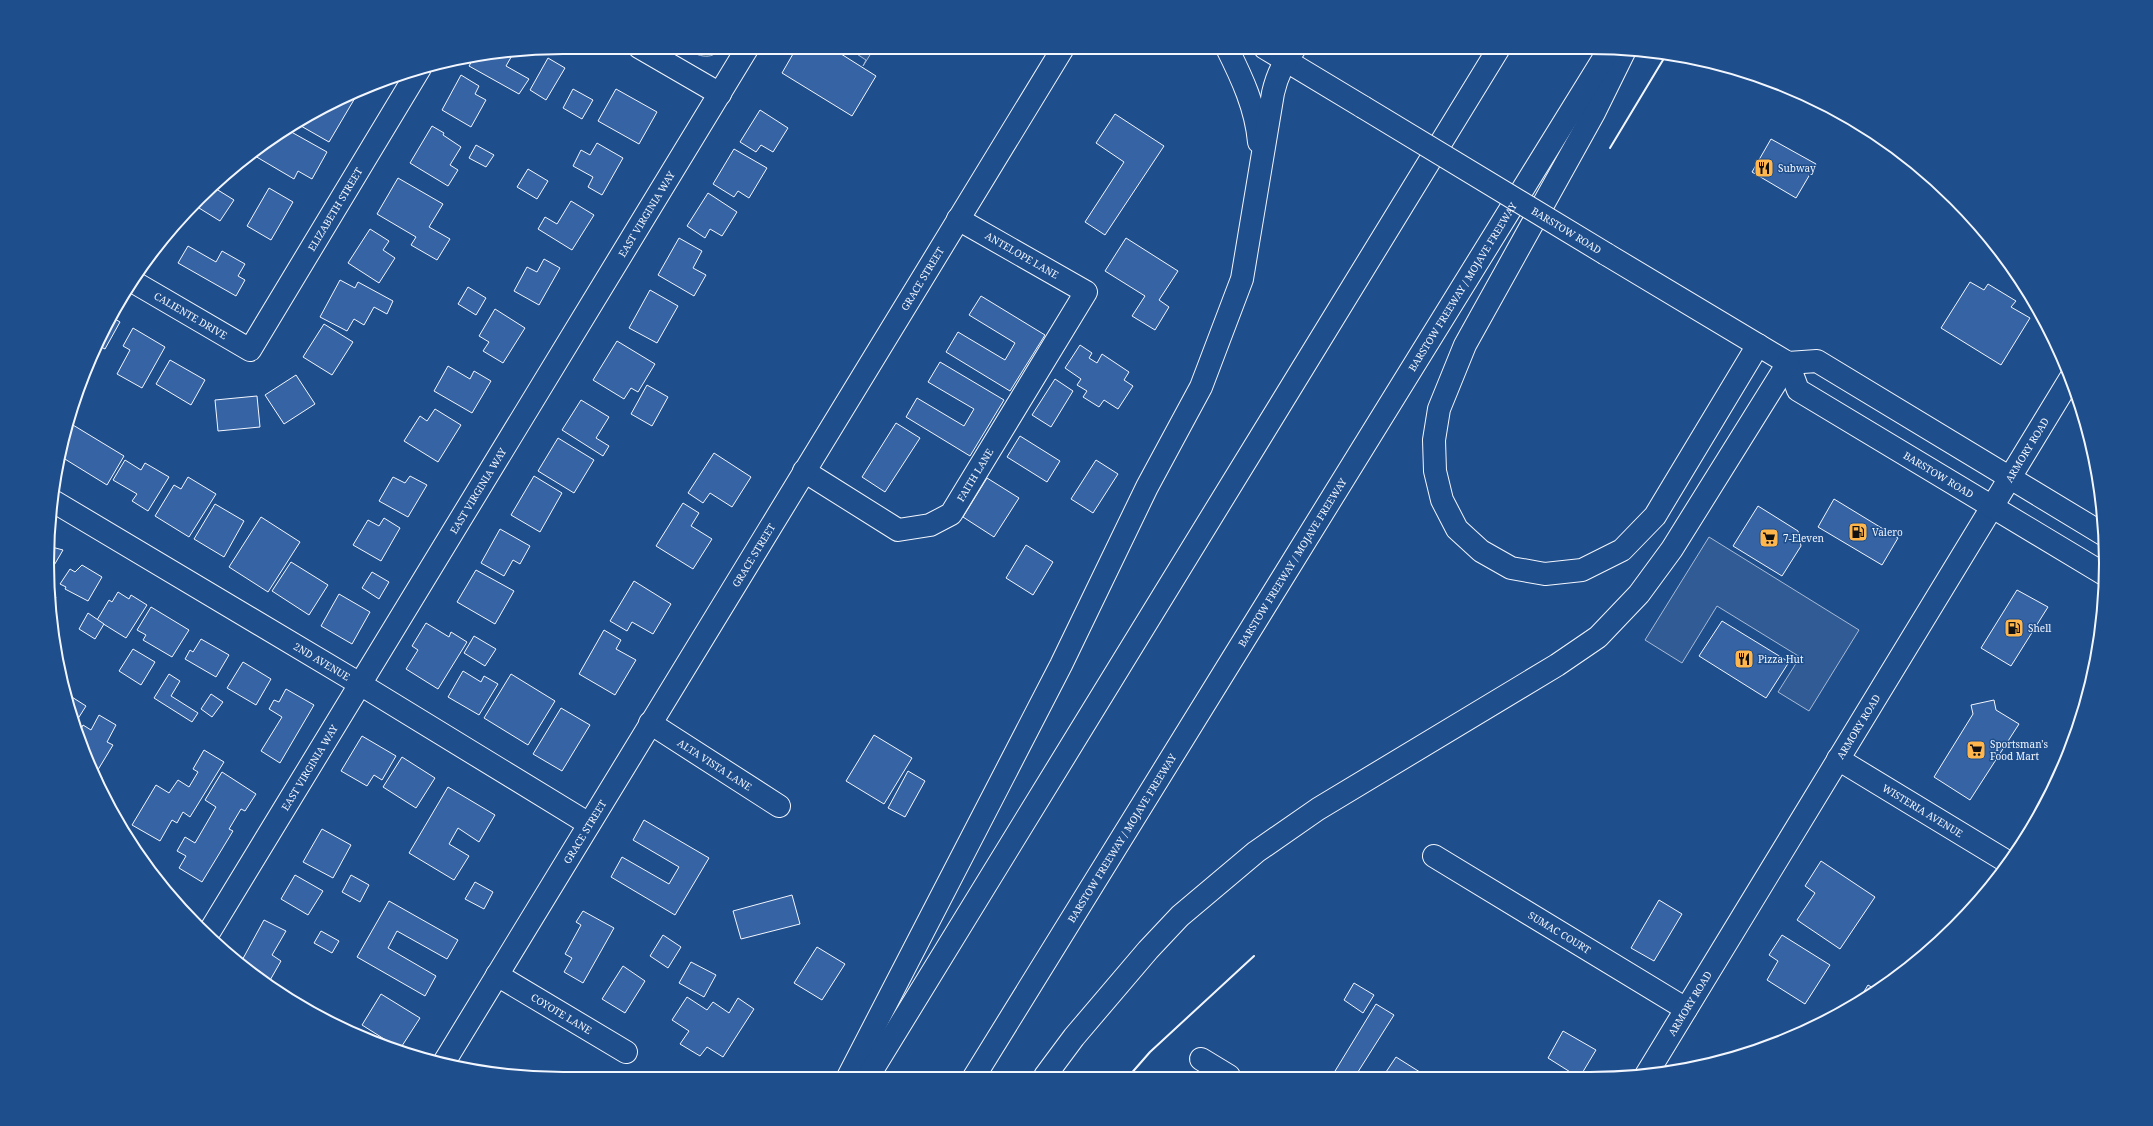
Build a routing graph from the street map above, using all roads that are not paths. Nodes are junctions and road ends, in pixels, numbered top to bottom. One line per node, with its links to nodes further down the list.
1 (651, 54): 10 (main road)
2 (744, 54): 10 (main road, EAST VIRGINIA WAY)
3 (1059, 54): 12 (main road, GRACE STREET)
4 (1230, 54): 11 (main road)
5 (1290, 54): 11 (main road); 15 (main road, BARSTOW ROAD, bridge)
6 (1495, 54): 40 (main road)
7 (1606, 54): 41 (main road, BARSTOW FREEWAY / MOJAVE FREEWAY)
8 (1623, 55): 15 (main road)
9 (415, 76): 16 (main road, ELIZABETH STREET)
10 (720, 94): 25 (main road, EAST VIRGINIA WAY)
11 (1261, 166): 39 (main road)
12 (958, 219): 14 (main road, ANTELOPE LANE); 19 (main road, GRACE STREET)
13 (137, 284): 16 (main road, CALIENTE DRIVE)
14 (1086, 292): 19 (main road, FAITH LANE)
15 (1758, 345): 17 (main road, BARSTOW ROAD)
16 (250, 350)
17 (1788, 363): 20 (main road); 22 (main road, BARSTOW ROAD); 42 (main road)
18 (2066, 385): 20 (main road, ARMORY ROAD)
19 (804, 471): 26 (main road, GRACE STREET)
20 (2010, 478): 22 (main road, ARMORY ROAD); 23 (main road)
21 (57, 504): 25 (main road, 2ND AVENUE)
22 (1992, 507): 24 (main road, BARSTOW ROAD); 27 (main road, ARMORY ROAD)
23 (2098, 531)
24 (2099, 571)
25 (360, 684): 29 (main road, 2ND AVENUE); 32 (main road, EAST VIRGINIA WAY)
26 (650, 724): 28 (main road, ALTA VISTA LANE); 29 (main road, GRACE STREET)
27 (1838, 759): 31 (main road, WISTERIA AVENUE); 34 (main road, ARMORY ROAD)
28 (778, 806)
29 (589, 824): 33 (main road, GRACE STREET)
30 (1434, 856): 34 (main road, SUMAC COURT)
31 (2004, 859)
32 (210, 930)
33 (497, 974): 35 (main road, COYOTE LANE); 36 (main road, GRACE STREET)
34 (1686, 1009): 38 (main road, ARMORY ROAD)
35 (626, 1052)
36 (446, 1058)
37 (1200, 1059): 43 (main road)
38 (1650, 1069)
39 (851, 1072)
40 (871, 1072)
41 (977, 1072)
42 (1048, 1072)
43 (1222, 1072)

